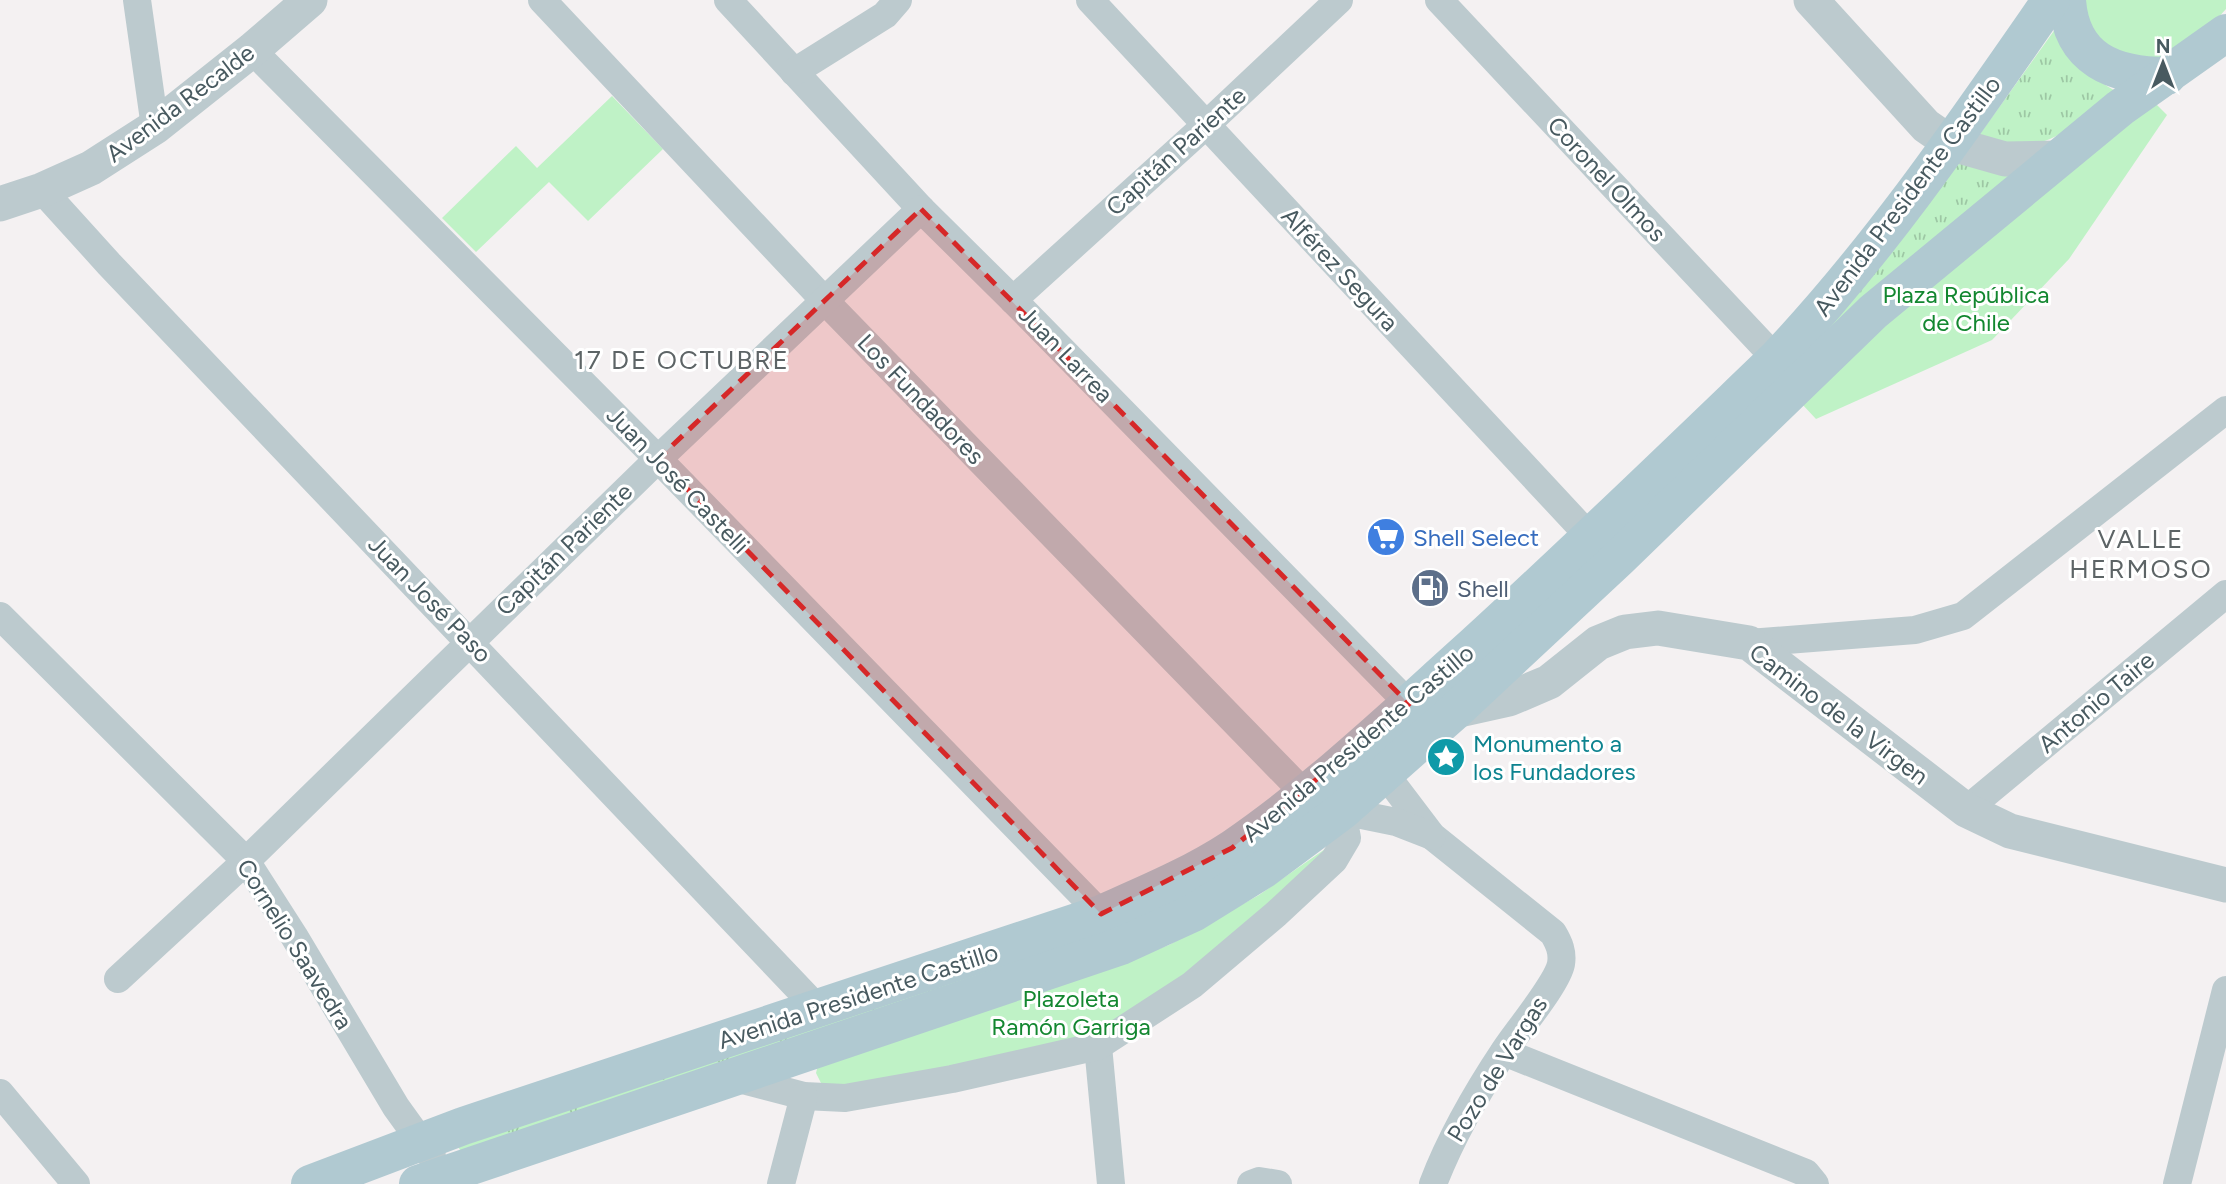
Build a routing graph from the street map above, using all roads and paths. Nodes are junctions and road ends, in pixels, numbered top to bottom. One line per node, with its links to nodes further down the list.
1 (137, 0): 17 (street)
2 (310, 0): 13 (street, Avenida Recalde)
3 (542, 0): 23 (street, Los Fundadores)
4 (728, 0): 14 (street, Juan Larrea)
5 (898, 0): 14 (street)
6 (1090, 0): 16 (street, Alférez Segura)
7 (1339, 0): 16 (street, Capitán Pariente)
8 (1438, 0): 25 (street, Coronel Olmos)
9 (1811, 0): 18 (street)
10 (2051, 0): 18 (main road, Avenida Presidente Castillo)
11 (2067, 0): 15 (main road)
12 (2226, 33): 15 (main road, Avenida Presidente Castillo)
13 (252, 50): 17 (street, Avenida Recalde); 27 (street, Juan José Castelli)
14 (794, 72): 22 (street, Juan Larrea)
15 (2166, 76): 19 (main road, Avenida Presidente Castillo)
16 (1206, 125): 24 (street, Capitán Pariente); 28 (street, Alférez Segura)
17 (155, 127): 20 (street, Avenida Recalde)
18 (1952, 144): 19 (street); 25 (main road, Avenida Presidente Castillo)
19 (2058, 158): 34 (main road, Avenida Presidente Castillo)
20 (42, 190): 21 (street, Avenida Recalde); 31 (street, Juan José Paso)
21 (0, 204)
22 (920, 209): 23 (street, Capitán Pariente); 24 (street, Juan Larrea)
23 (824, 299): 27 (street, Capitán Pariente); 36 (street, Los Fundadores)
24 (1013, 299): 33 (street, Juan Larrea)
25 (1776, 359): 28 (main road, Avenida Presidente Castillo)
26 (2226, 411): 32 (street)
27 (658, 459): 31 (street, Capitán Pariente); 42 (street, Juan José Castelli)
28 (1590, 537): 33 (main road, Avenida Presidente Castillo)
29 (2226, 594): 37 (street, Antonio Taire)
30 (0, 616): 40 (street, Cornelio Saavedra)
31 (470, 640): 40 (street, Capitán Pariente); 45 (street, Juan José Paso)
32 (1749, 643): 34 (street, Camino de la Virgen); 37 (street, Camino de la Virgen)
33 (1409, 704): 36 (main road, Avenida Presidente Castillo)
34 (1455, 711): 35 (main road, Avenida Presidente Castillo)
35 (1385, 774): 38 (main road, Avenida Presidente Castillo); 39 (street)
36 (1305, 794): 42 (main road, Avenida Presidente Castillo)
37 (1966, 810): 41 (street, Camino de la Virgen)
38 (1342, 811): 39 (street); 46 (street); 48 (main road, Avenida Presidente Castillo)
39 (1432, 836): 47 (street, Pozo de Vargas)
40 (246, 861): 43 (street, Capitán Pariente); 51 (street, Cornelio Saavedra)
41 (2226, 885)
42 (1101, 914): 45 (main road, Avenida Presidente Castillo)
43 (118, 979)
44 (2226, 989): 59 (street)
45 (818, 1009): 51 (main road, Avenida Presidente Castillo)
46 (1098, 1046): 50 (street); 56 (street)
47 (1504, 1052): 57 (street, Pozo de Vargas); 58 (street)
48 (731, 1077): 50 (street); 52 (main road, Avenida Presidente Castillo)
49 (0, 1093): 53 (street)
50 (804, 1096): 55 (street)
51 (420, 1142): 52 (street, Cornelio Saavedra); 54 (main road, Avenida Presidente Castillo)
52 (432, 1179)
53 (76, 1184)
54 (310, 1184)
55 (781, 1184)
56 (1111, 1184)
57 (1433, 1184)
58 (1815, 1184)
59 (2177, 1184)

